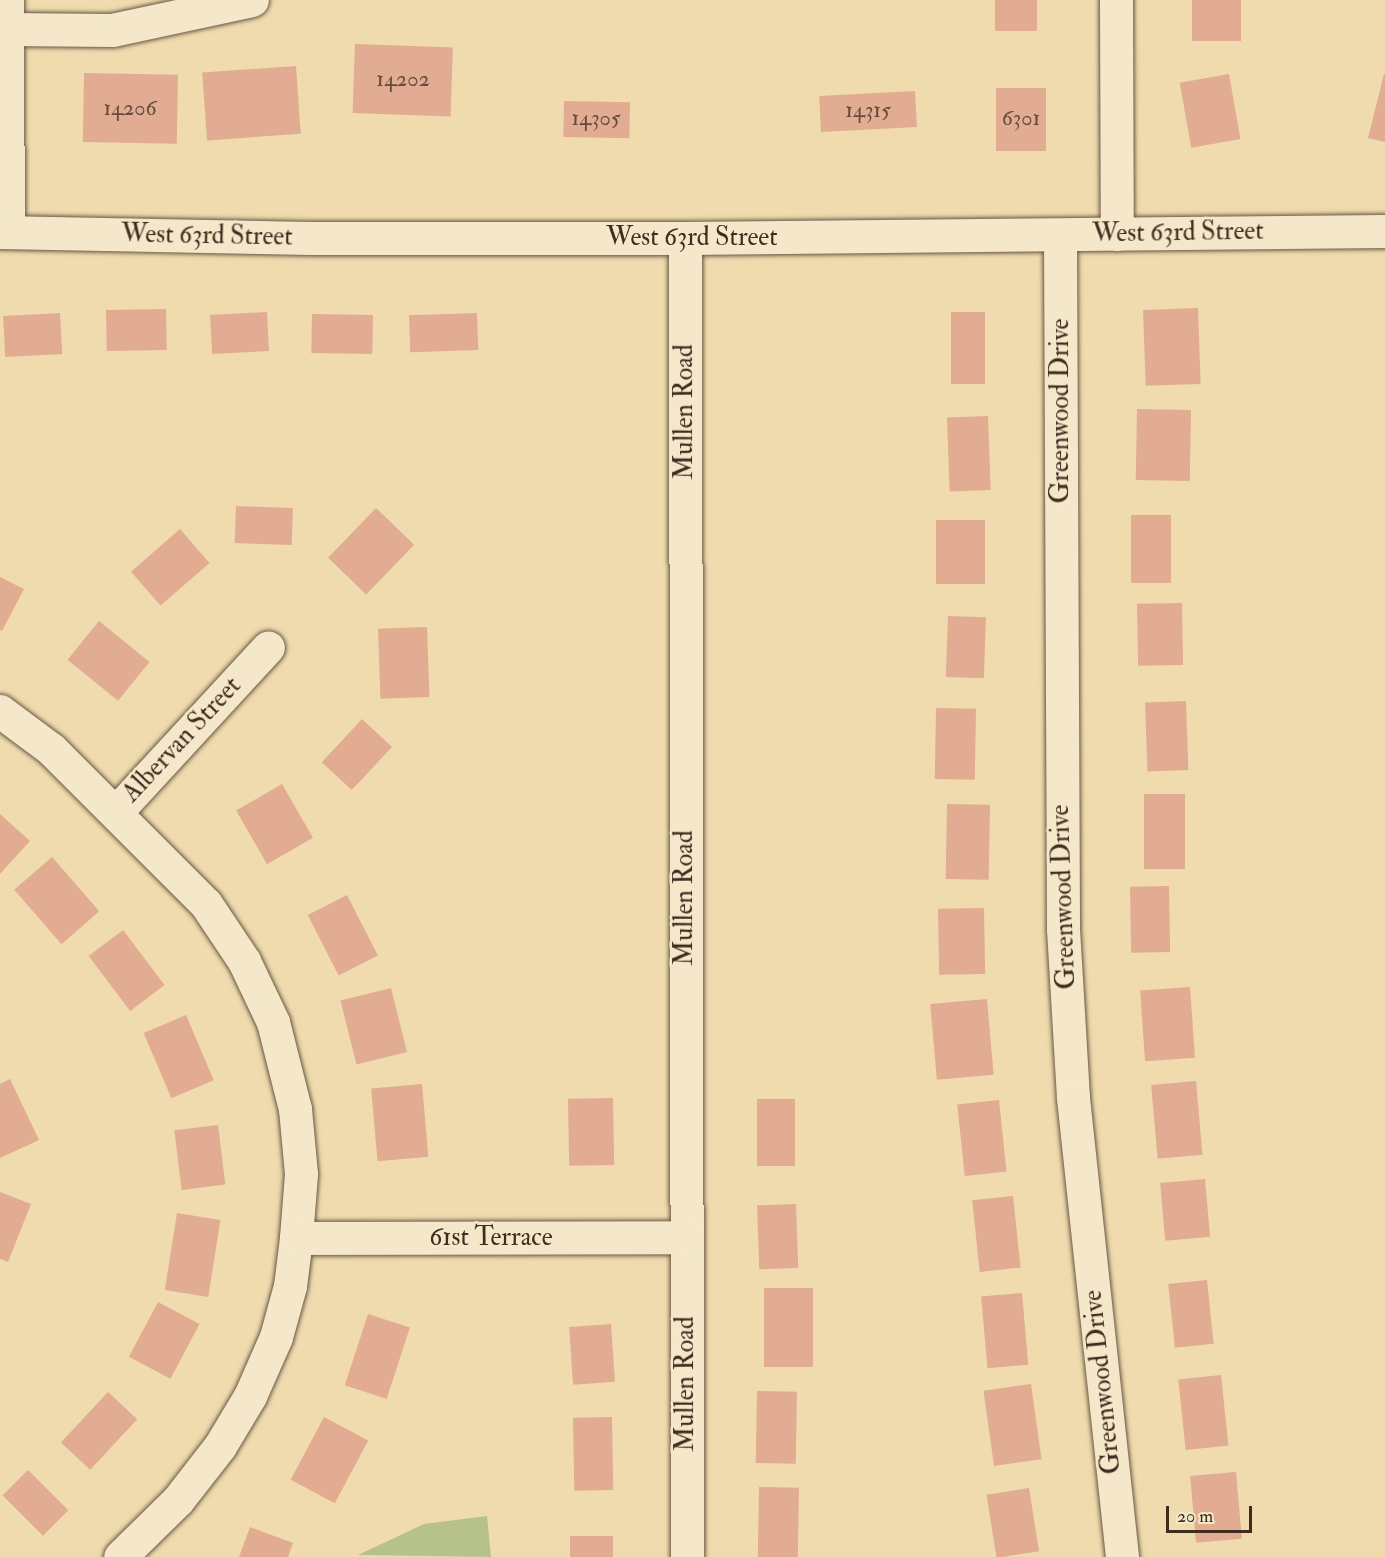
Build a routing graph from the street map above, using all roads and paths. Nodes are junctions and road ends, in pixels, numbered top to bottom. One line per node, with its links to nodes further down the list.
1 (252, 0): 3 (street)
2 (1116, 0): 6 (street)
3 (7, 14): 5 (street)
4 (1385, 231): 6 (street, West 63rd Street)
5 (4, 232): 8 (street, West 63rd Street)
6 (1117, 234): 7 (street, West 63rd Street)
7 (1060, 235): 8 (street, West 63rd Street); 16 (street, Greenwood Drive)
8 (685, 238): 12 (street, Mullen Road)
9 (268, 647): 11 (street, Albervan Street)
10 (0, 711): 11 (street)
11 (116, 812): 13 (street, Albervan Street)
12 (686, 1237): 13 (street, 61st Terrace); 15 (street, Mullen Road)
13 (296, 1238): 14 (street, Albervan Street)
14 (120, 1557)
15 (687, 1557)
16 (1122, 1557)

